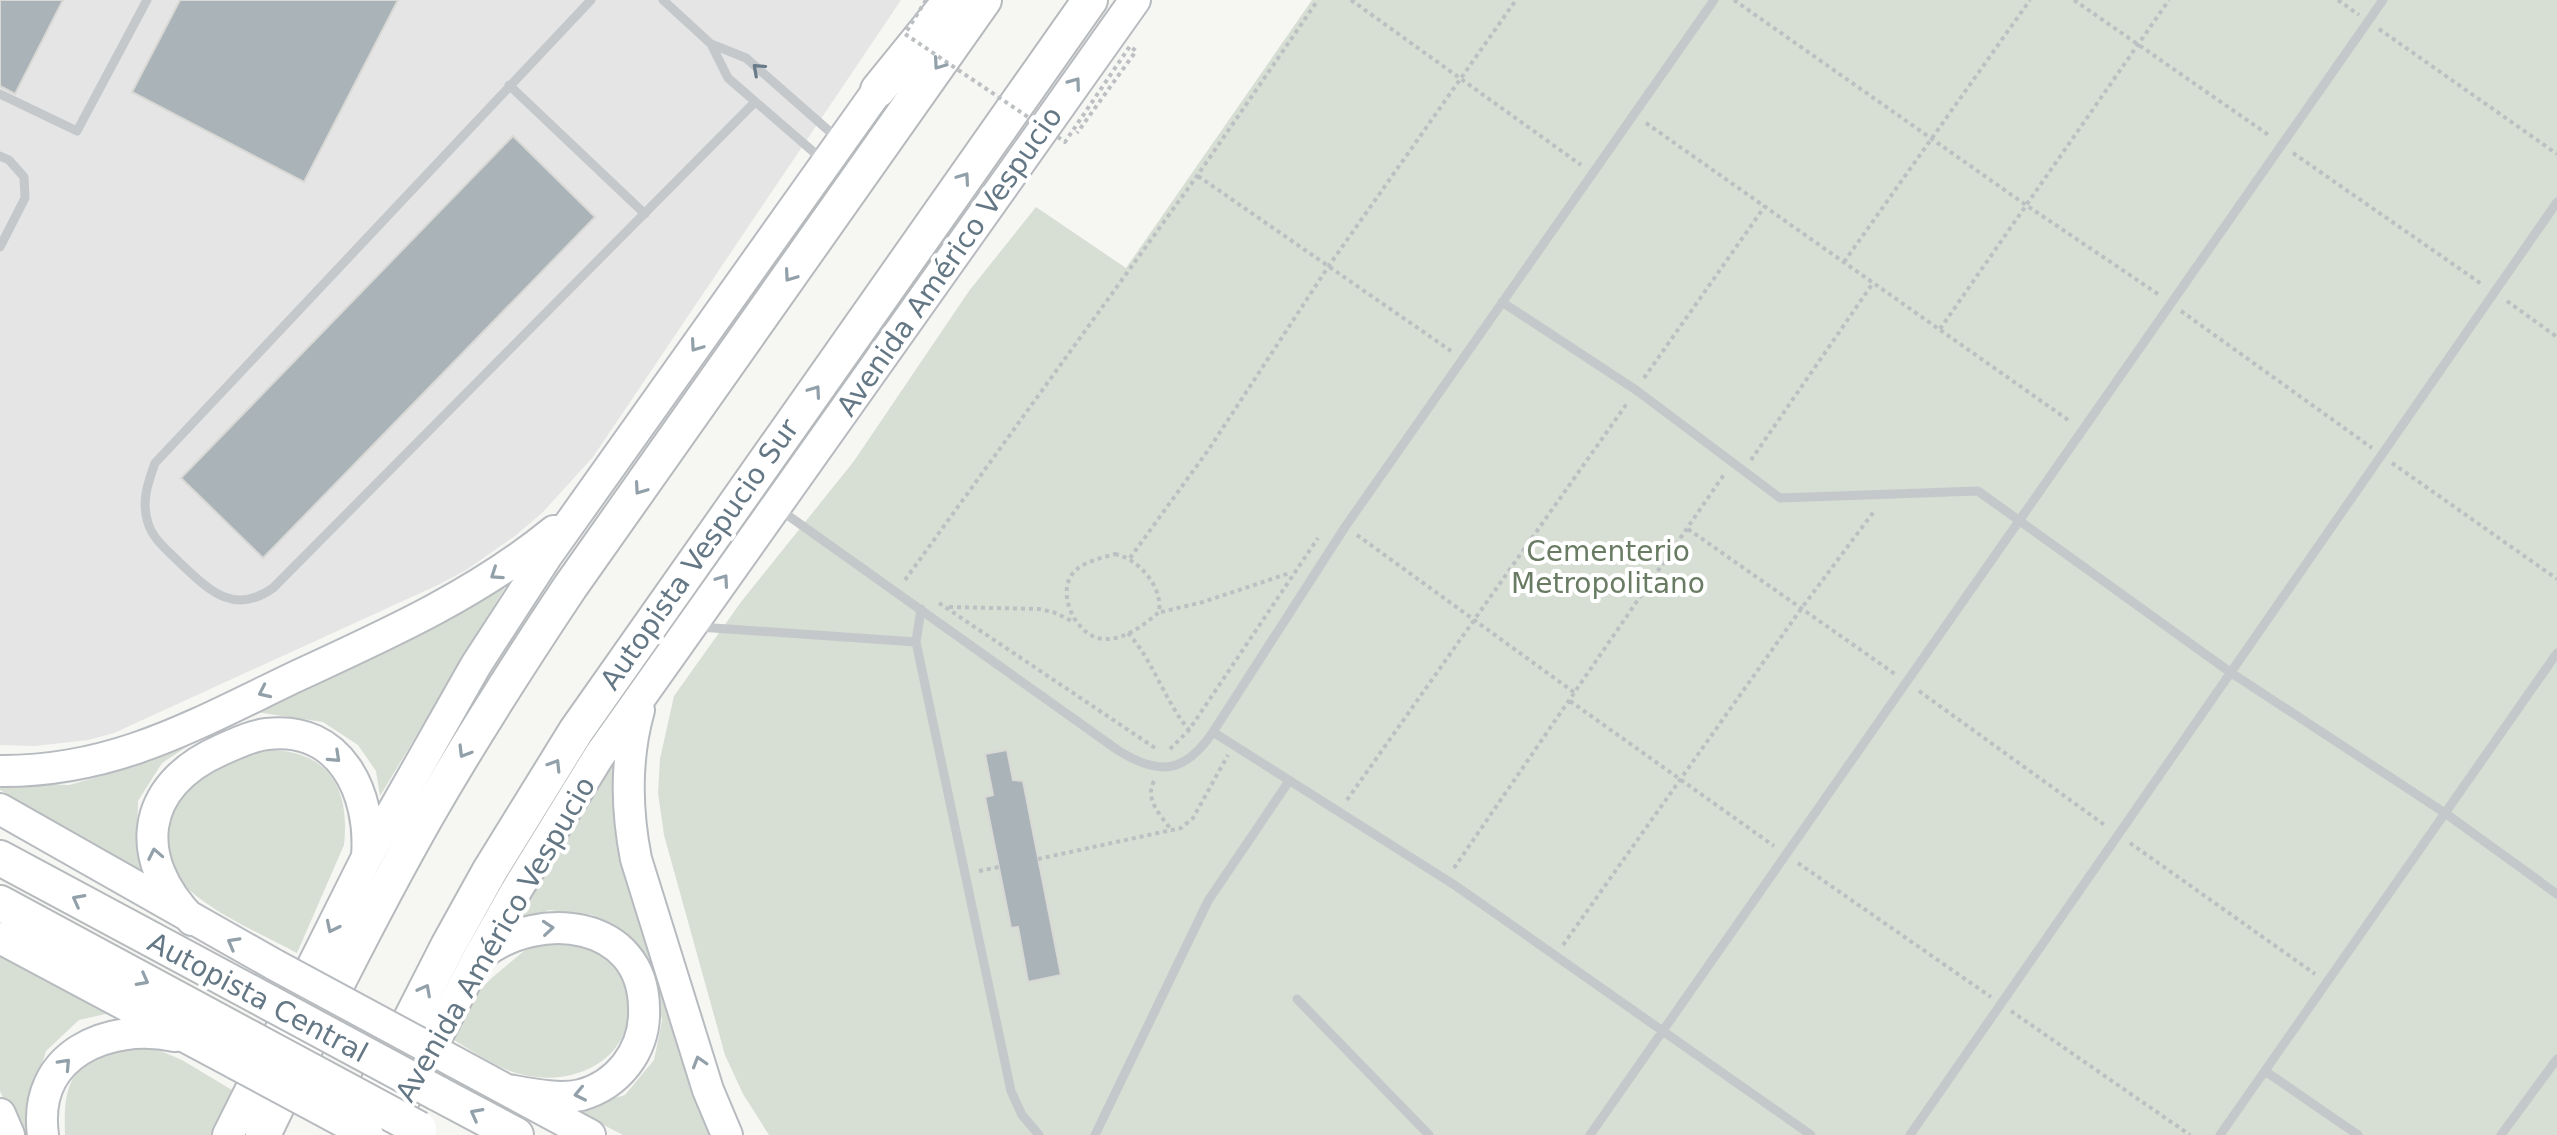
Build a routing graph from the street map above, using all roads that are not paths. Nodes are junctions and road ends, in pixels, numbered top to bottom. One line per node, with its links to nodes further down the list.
1 (147, 0): 13 (lane)
2 (591, 0): 11 (lane)
3 (663, 0): 10 (lane)
4 (951, 0): 12 (highway)
5 (984, 0): 54 (highway, one-way to 54)
6 (1090, 0): 55 (highway, Autopista Vespucio Sur, one-way to 6)
7 (1135, 0): 21 (main road, Avenida Américo Vespucio, one-way to 7)
8 (1714, 0): 20 (lane)
9 (2383, 0): 23 (lane)
10 (711, 44): 14 (lane); 15 (lane, one-way to 10)
11 (509, 85): 18 (lane); 18 (lane)
12 (878, 90): 15 (main road)
13 (0, 94)
14 (754, 103): 15 (lane); 18 (lane)
15 (834, 153): 22 (main road, one-way to 22)
16 (0, 156): 19 (lane)
17 (2557, 202): 28 (lane)
18 (645, 214)
19 (0, 247)
20 (1502, 302): 23 (lane); 30 (lane)
21 (775, 506): 24 (lane); 25 (main road, Avenida Américo Vespucio, one-way to 21)
22 (580, 509): 31 (main road, one-way to 31); 35 (main road)
23 (2020, 519): 28 (lane); 43 (lane)
24 (921, 609): 26 (lane); 30 (lane)
25 (690, 626): 26 (lane); 29 (main road, Avenida Américo Vespucio)
26 (916, 642): 61 (lane)
27 (2557, 653): 34 (lane)
28 (2230, 672): 34 (lane); 66 (lane)
29 (645, 689): 41 (main road, Avenida Américo Vespucio); 60 (main road, one-way to 29)
30 (1213, 732): 32 (lane)
31 (0, 771)
32 (1289, 781): 43 (lane); 62 (lane)
33 (0, 809): 39 (main road)
34 (2445, 813): 37 (lane); 47 (lane)
35 (367, 857): 39 (main road, one-way to 35); 53 (main road, one-way to 53)
36 (0, 858): 58 (highway, Autopista Central, one-way to 36, bridge)
37 (2557, 894)
38 (0, 903): 45 (highway, Autopista Central, one-way to 45)
39 (192, 920): 48 (main road, one-way to 39, bridge)
40 (0, 938): 44 (main road)
41 (478, 958): 48 (main road, one-way to 48); 57 (main road, Avenida Américo Vespucio)
42 (1297, 999): 63 (lane)
43 (1662, 1032): 64 (lane); 65 (lane)
44 (192, 1040): 45 (main road); 52 (main road, one-way to 44)
45 (243, 1051): 50 (highway, Autopista Central, bridge); 56 (main road, bridge)
46 (2557, 1059): 69 (lane)
47 (2265, 1071): 67 (lane); 68 (lane)
48 (508, 1090): 59 (main road)
49 (0, 1114): 51 (main road)
50 (425, 1132)
51 (9, 1135)
52 (43, 1135)
53 (228, 1135)
54 (263, 1135)
55 (352, 1135)
56 (368, 1135)
57 (386, 1135)
58 (516, 1135)
59 (590, 1135)
60 (727, 1135)
61 (1039, 1135)
62 (1095, 1135)
63 (1429, 1135)
64 (1590, 1135)
65 (1811, 1135)
66 (1910, 1135)
67 (2220, 1135)
68 (2358, 1135)
69 (2501, 1135)

